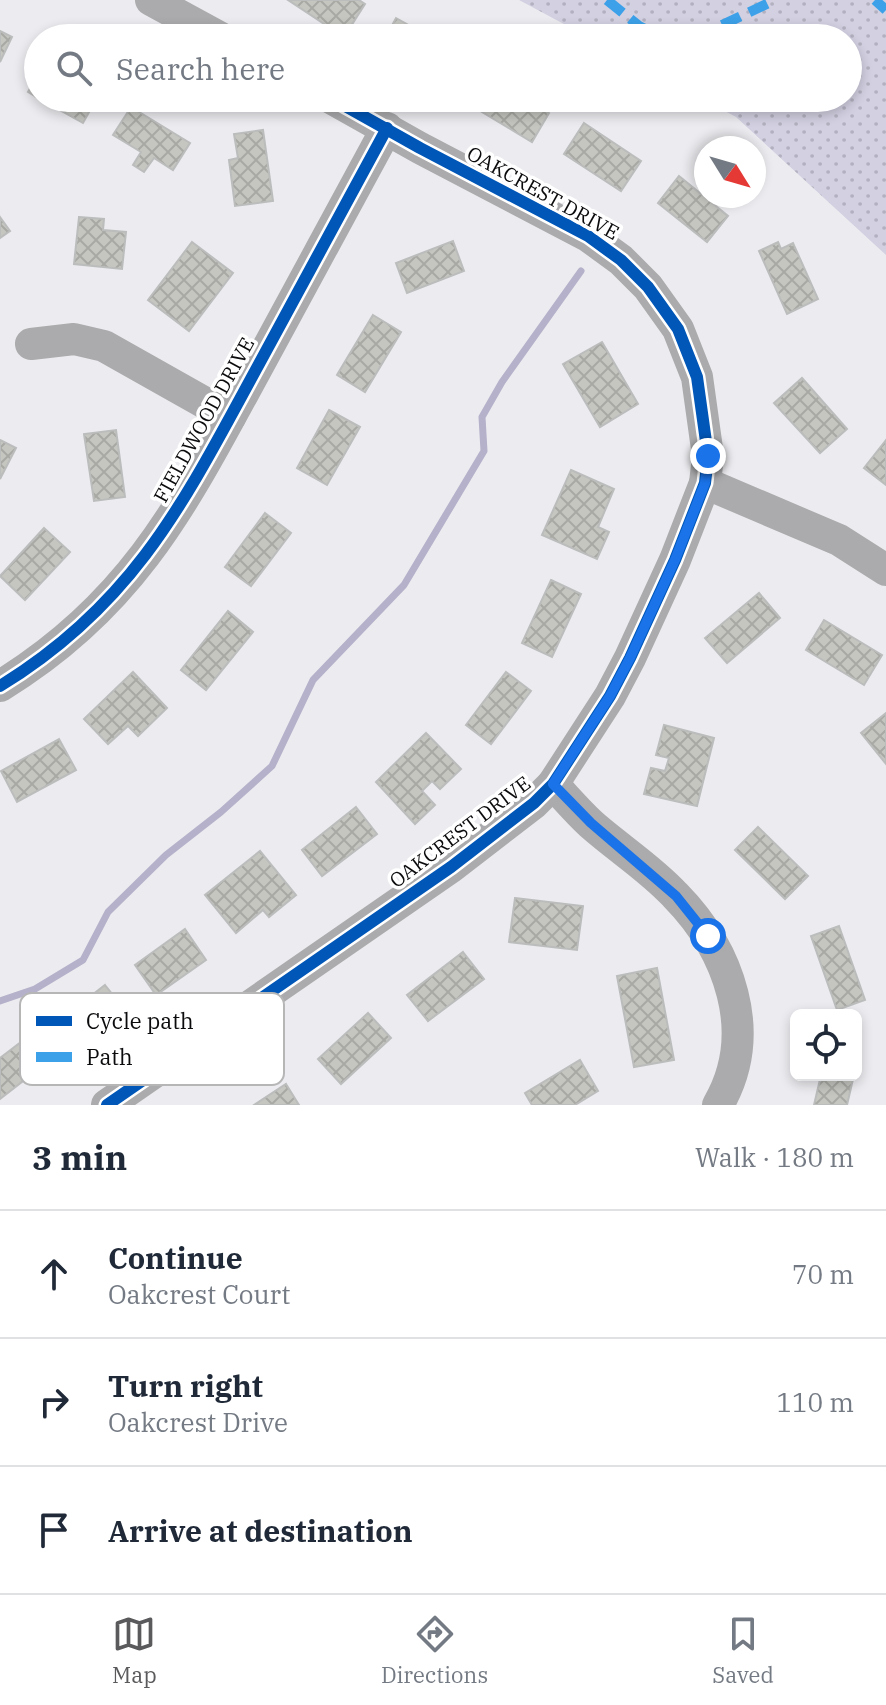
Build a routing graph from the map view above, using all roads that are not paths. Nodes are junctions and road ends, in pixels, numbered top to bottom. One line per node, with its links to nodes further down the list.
1 (151, 0): 2 (street)
2 (195, 24)
3 (357, 112): 4 (street, OAKCREST DRIVE)
4 (387, 128): 6 (street, FIELDWOOD DRIVE); 7 (street, OAKCREST DRIVE)
5 (31, 344): 6 (street)
6 (230, 417): 9 (street, FIELDWOOD DRIVE)
7 (705, 483): 8 (street); 10 (street, OAKCREST DRIVE)
8 (886, 570)
9 (0, 686)
10 (553, 784): 11 (street, OAKCREST DRIVE); 14 (street)
11 (269, 993)
12 (136, 1085): 13 (street, OAKCREST DRIVE)
13 (107, 1105)
14 (718, 1105)

